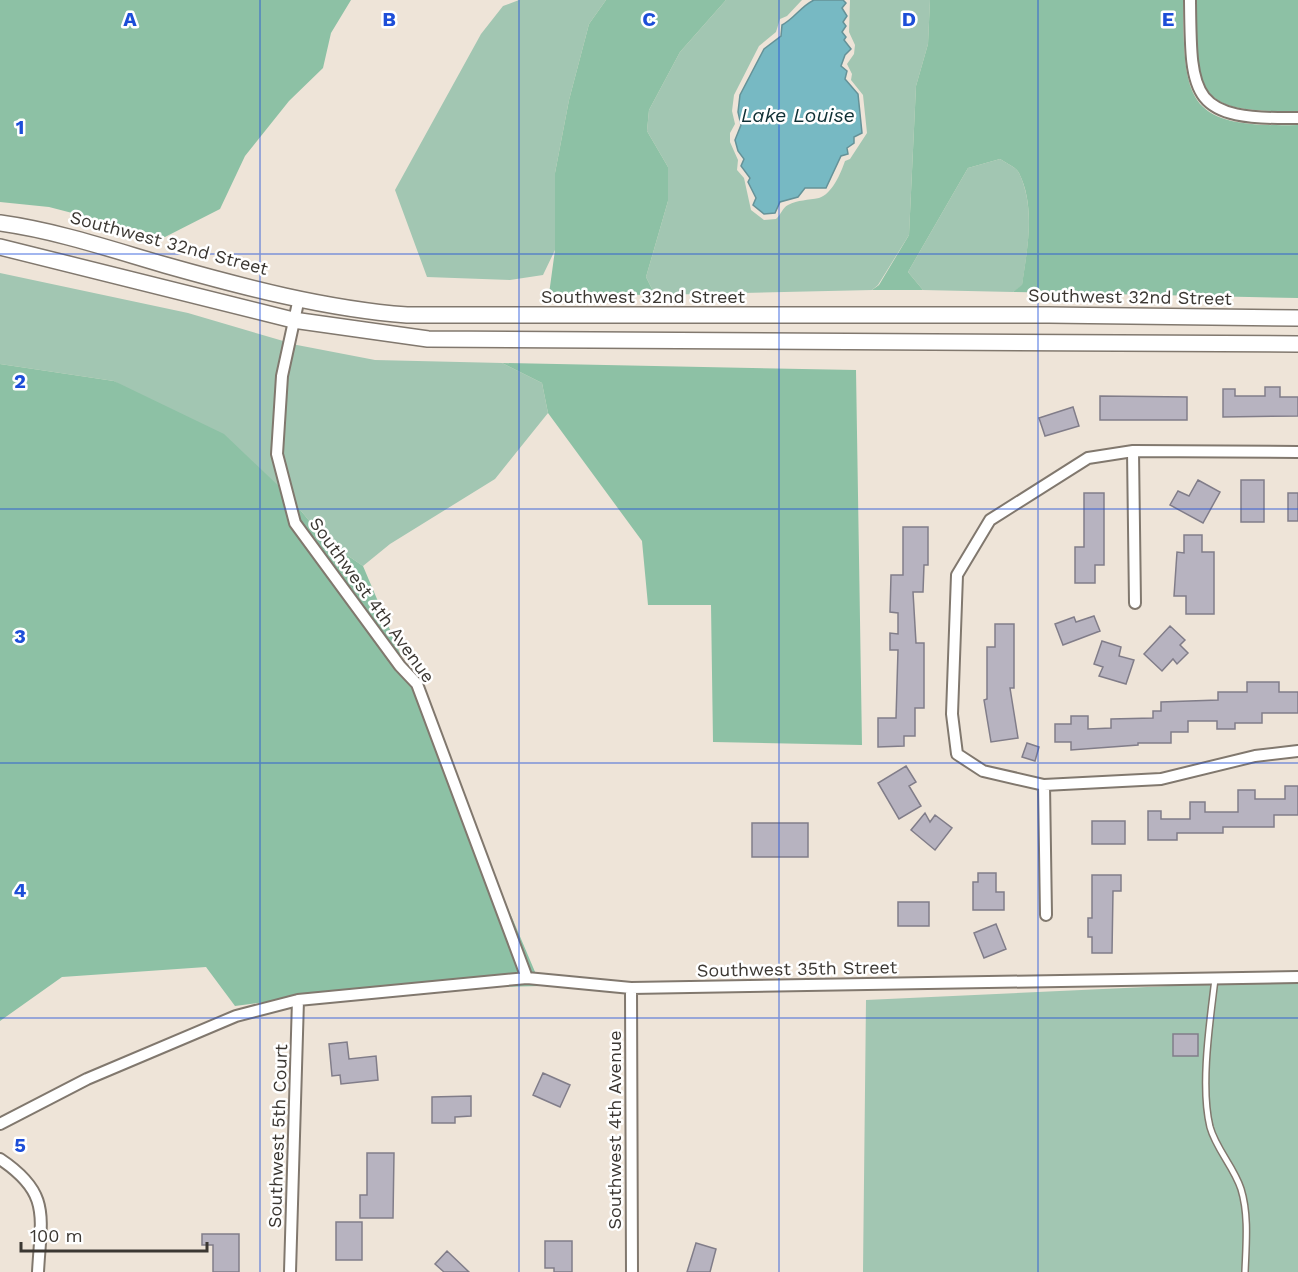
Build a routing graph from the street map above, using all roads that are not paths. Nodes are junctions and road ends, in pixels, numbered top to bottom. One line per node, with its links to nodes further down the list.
1 (1190, 0): 2 (street)
2 (1298, 118)
3 (0, 223): 5 (main road, Southwest 32nd Street)
4 (0, 247): 7 (main road)
5 (299, 298): 6 (main road, Southwest 32nd Street); 7 (street, Southwest 4th Avenue)
6 (1298, 318)
7 (293, 320): 8 (main road); 16 (street, Southwest 4th Avenue)
8 (1298, 344)
9 (1133, 451): 10 (street); 11 (street); 13 (street)
10 (1298, 452)
11 (1135, 603)
12 (1298, 751): 13 (street)
13 (1044, 785): 14 (street)
14 (1046, 915)
15 (1298, 977): 17 (street, Southwest 35th Street)
16 (527, 978): 18 (street, Southwest 35th Street); 19 (street, Southwest 35th Street)
17 (1215, 979): 18 (street, Southwest 35th Street); 25 (lane)
18 (631, 988): 24 (street, Southwest 4th Avenue)
19 (298, 1000): 20 (street, Southwest 35th Street); 23 (street, Southwest 5th Court)
20 (0, 1124)
21 (0, 1159): 22 (street)
22 (38, 1272)
23 (290, 1272)
24 (632, 1272)
25 (1245, 1272)

